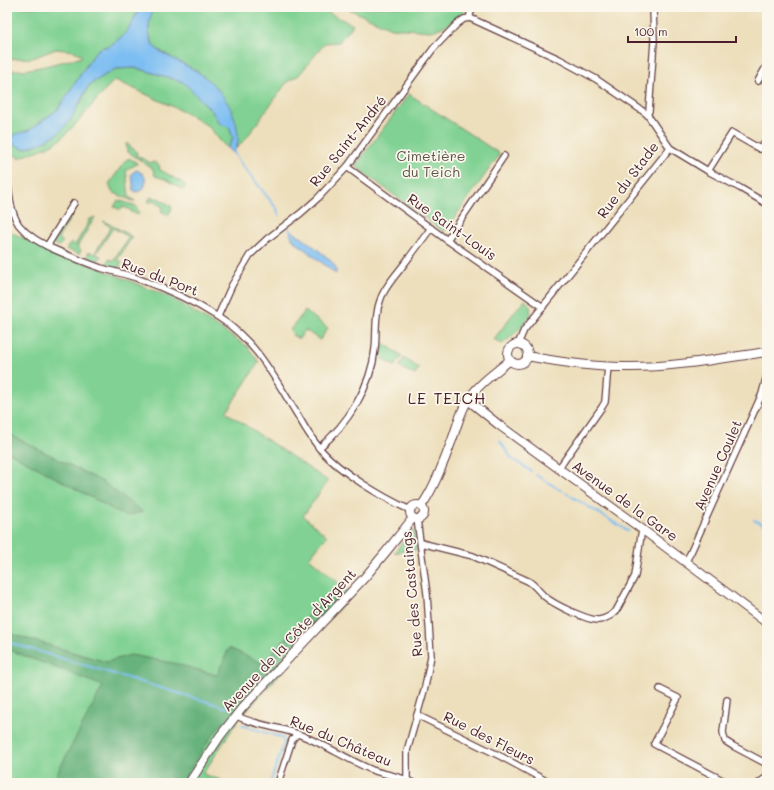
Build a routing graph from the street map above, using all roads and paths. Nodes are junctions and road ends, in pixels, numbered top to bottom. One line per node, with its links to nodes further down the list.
1 (474, 7): 3 (street)
2 (653, 7): 6 (street)
3 (470, 18): 6 (street); 10 (street, Rue Saint-André)
4 (767, 65): 5 (street)
5 (758, 81)
6 (647, 114): 8 (street, Rue du Stade)
7 (767, 145): 11 (street)
8 (670, 148): 11 (street); 18 (street, Rue du Stade)
9 (504, 156): 16 (street)
10 (347, 167): 15 (street, Rue Saint-Louis); 19 (street, Rue Saint-André)
11 (708, 171): 14 (street)
12 (7, 176): 17 (street, Rue du Port)
13 (74, 203): 17 (street)
14 (767, 204)
15 (431, 228): 16 (street, Rue Saint-Louis); 27 (street)
16 (447, 240): 18 (street, Rue Saint-Louis)
17 (47, 246): 19 (street, Rue du Port)
18 (543, 307): 20 (street, Rue du Stade)
19 (218, 316): 27 (street, Rue du Port)
20 (518, 344): 22 (main road); 23 (main road)
21 (767, 352): 24 (main road)
22 (528, 356): 23 (main road); 24 (main road)
23 (510, 360): 26 (main road)
24 (608, 366): 28 (street)
25 (767, 375): 33 (street, Avenue Coulet)
26 (468, 400): 28 (main road, Avenue de la Gare); 29 (main road)
27 (320, 448): 30 (street, Rue du Port)
28 (559, 468): 31 (main road, Avenue de la Gare)
29 (421, 506): 30 (main road); 30 (main road)
30 (414, 515): 32 (street, Rue des Castaings); 37 (main road, Avenue de la Côte d'Argent)
31 (643, 530): 32 (street); 33 (main road, Avenue de la Gare)
32 (421, 543): 38 (street, Rue des Castaings)
33 (685, 562): 34 (main road, Avenue de la Gare)
34 (767, 623)
35 (660, 688): 47 (street)
36 (727, 700): 40 (street)
37 (236, 715): 39 (street, Rue du Château); 43 (main road, Avenue de la Côte d'Argent)
38 (417, 715): 42 (street, Rue des Castaings); 46 (street, Rue des Fleurs)
39 (297, 734): 42 (street, Rue du Château); 44 (street)
40 (767, 764)
41 (767, 777): 48 (street)
42 (407, 781): 45 (street, Rue du Château)
43 (190, 783)
44 (278, 783)
45 (413, 783)
46 (550, 783)
47 (728, 783)
48 (759, 783)

